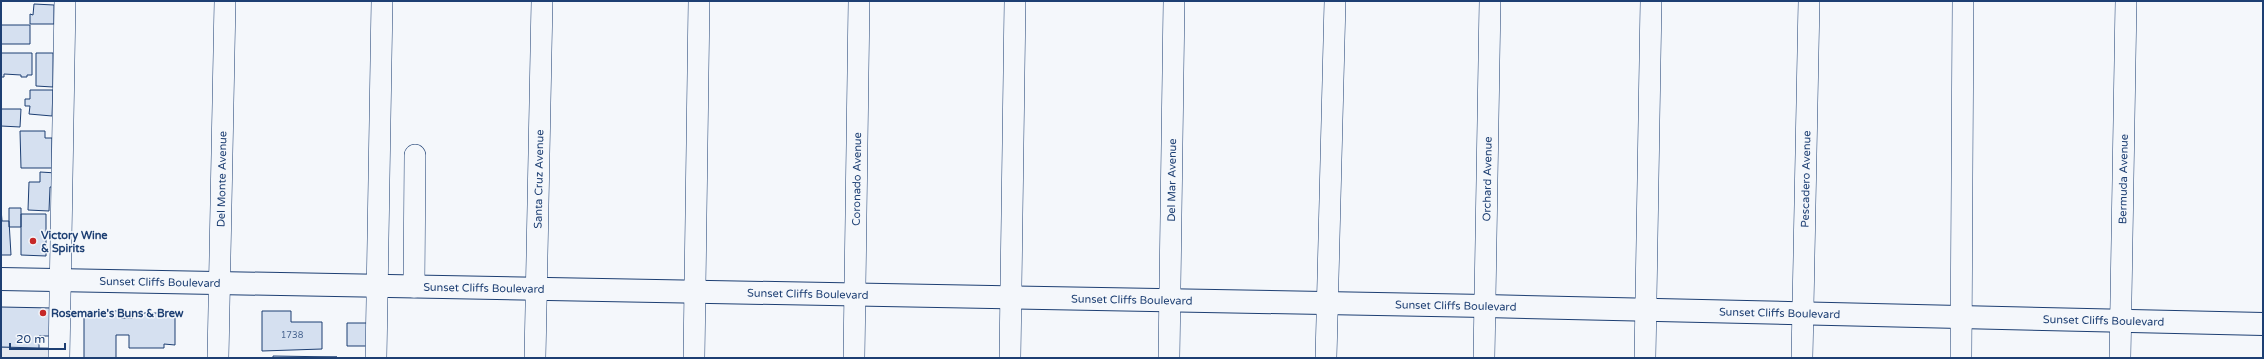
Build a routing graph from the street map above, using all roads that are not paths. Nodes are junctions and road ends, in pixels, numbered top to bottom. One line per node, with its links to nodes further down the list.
1 (65, 1): 17 (street)
2 (225, 1): 18 (street, Del Monte Avenue)
3 (382, 1): 19 (street)
4 (542, 1): 21 (street, Santa Cruz Avenue)
5 (699, 1): 22 (street)
6 (859, 1): 23 (street, Coronado Avenue)
7 (1015, 1): 24 (street)
8 (1174, 1): 25 (street, Del Mar Avenue)
9 (1335, 1): 26 (street)
10 (1490, 1): 27 (street, Orchard Avenue)
11 (1651, 1): 28 (street)
12 (1809, 1): 29 (street, Pescadero Avenue)
13 (1964, 1): 30 (street)
14 (2126, 1): 31 (street, Bermuda Avenue)
15 (416, 155): 20 (street)
16 (1, 279): 17 (main road, Sunset Cliffs Boulevard)
17 (62, 280): 18 (main road, Sunset Cliffs Boulevard); 33 (street)
18 (220, 283): 19 (main road, Sunset Cliffs Boulevard); 34 (street, Del Monte Avenue)
19 (376, 286): 20 (main road, Sunset Cliffs Boulevard); 35 (street)
20 (414, 287): 21 (main road, Sunset Cliffs Boulevard)
21 (537, 289): 22 (main road, Sunset Cliffs Boulevard); 36 (street, Santa Cruz Avenue)
22 (694, 292): 23 (main road, Sunset Cliffs Boulevard); 37 (street)
23 (854, 294): 24 (main road, Sunset Cliffs Boulevard); 38 (street, Coronado Avenue)
24 (1011, 298): 25 (main road, Sunset Cliffs Boulevard); 39 (street)
25 (1170, 300): 26 (main road, Sunset Cliffs Boulevard); 40 (street, Del Mar Avenue)
26 (1326, 304): 27 (main road, Sunset Cliffs Boulevard); 41 (street)
27 (1485, 306): 28 (main road, Sunset Cliffs Boulevard); 42 (street, Orchard Avenue)
28 (1646, 311): 29 (main road, Sunset Cliffs Boulevard); 43 (street)
29 (1802, 313): 30 (main road, Sunset Cliffs Boulevard); 44 (street, Pescadero Avenue)
30 (1960, 319): 31 (main road, Sunset Cliffs Boulevard); 45 (street)
31 (2120, 322): 32 (main road, Sunset Cliffs Boulevard); 46 (street, Bermuda Avenue)
32 (2263, 324)
33 (59, 358)
34 (218, 358)
35 (376, 358)
36 (535, 358)
37 (694, 358)
38 (854, 358)
39 (1010, 358)
40 (1169, 358)
41 (1326, 358)
42 (1484, 358)
43 (1645, 358)
44 (1802, 358)
45 (1961, 358)
46 (2120, 358)

